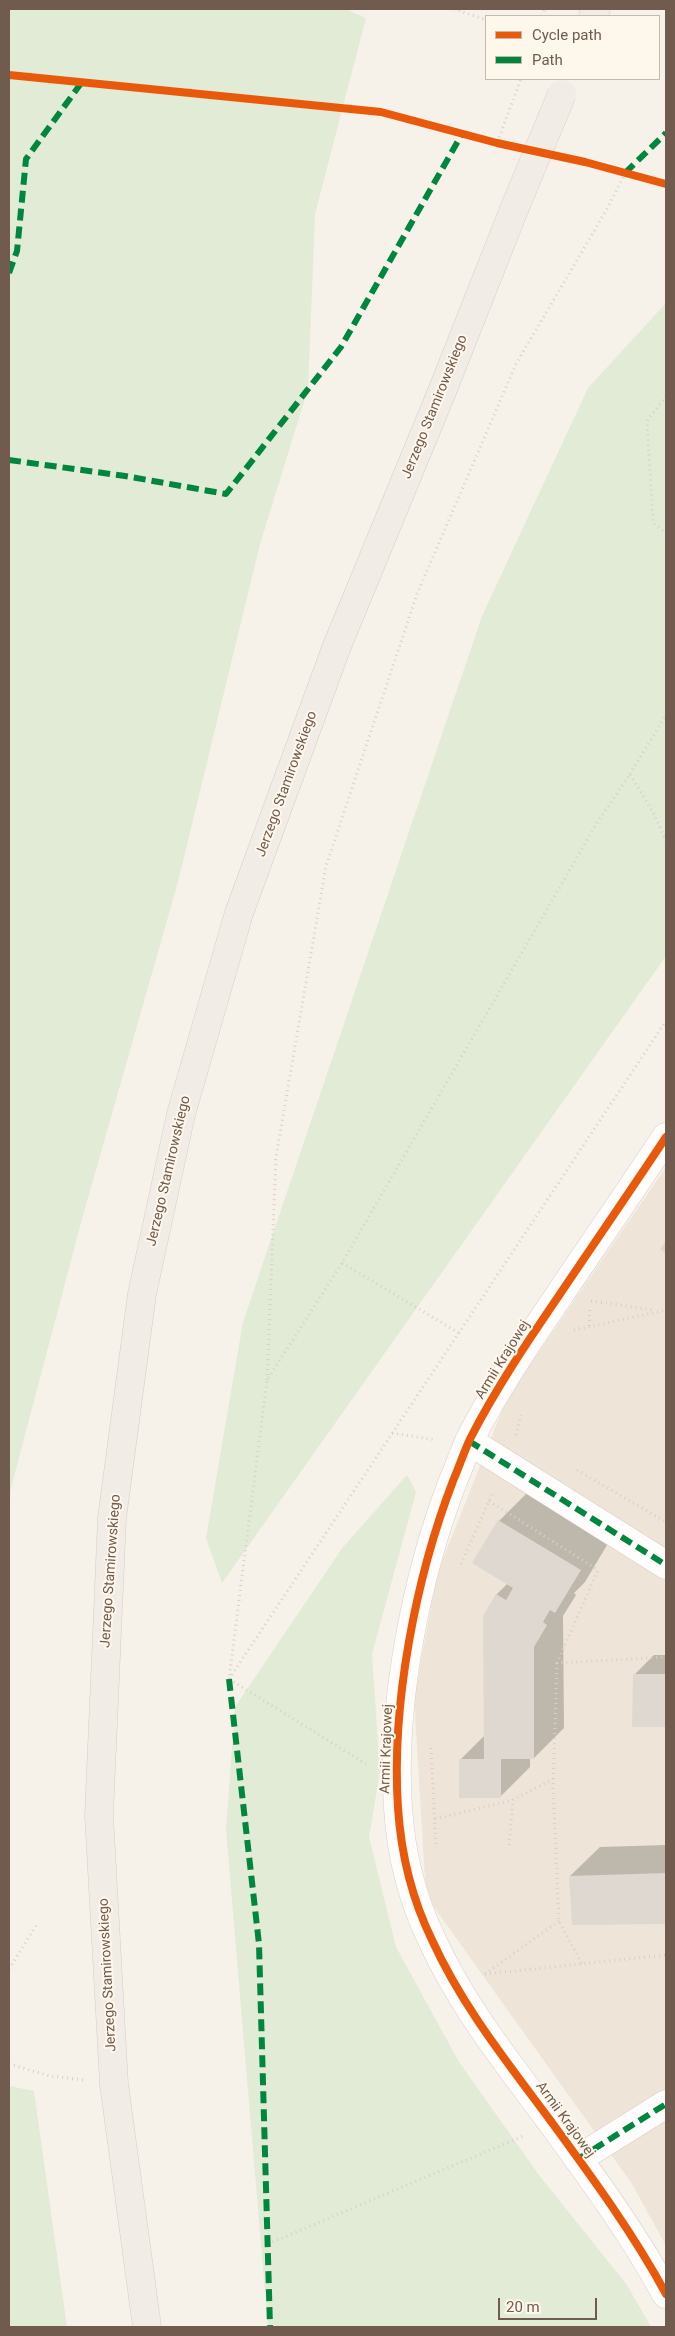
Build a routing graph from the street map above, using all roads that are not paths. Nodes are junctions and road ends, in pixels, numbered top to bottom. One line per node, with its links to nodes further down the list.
1 (565, 86): 8 (main road, Jerzego Stamirowskiego, bridge)
2 (666, 1137): 3 (street, Armii Krajowej)
3 (469, 1441): 4 (street); 6 (street, Armii Krajowej)
4 (666, 1565)
5 (666, 2104): 6 (street, Armii Krajowej)
6 (578, 2159): 7 (street, Armii Krajowej)
7 (666, 2294)
8 (147, 2327)

